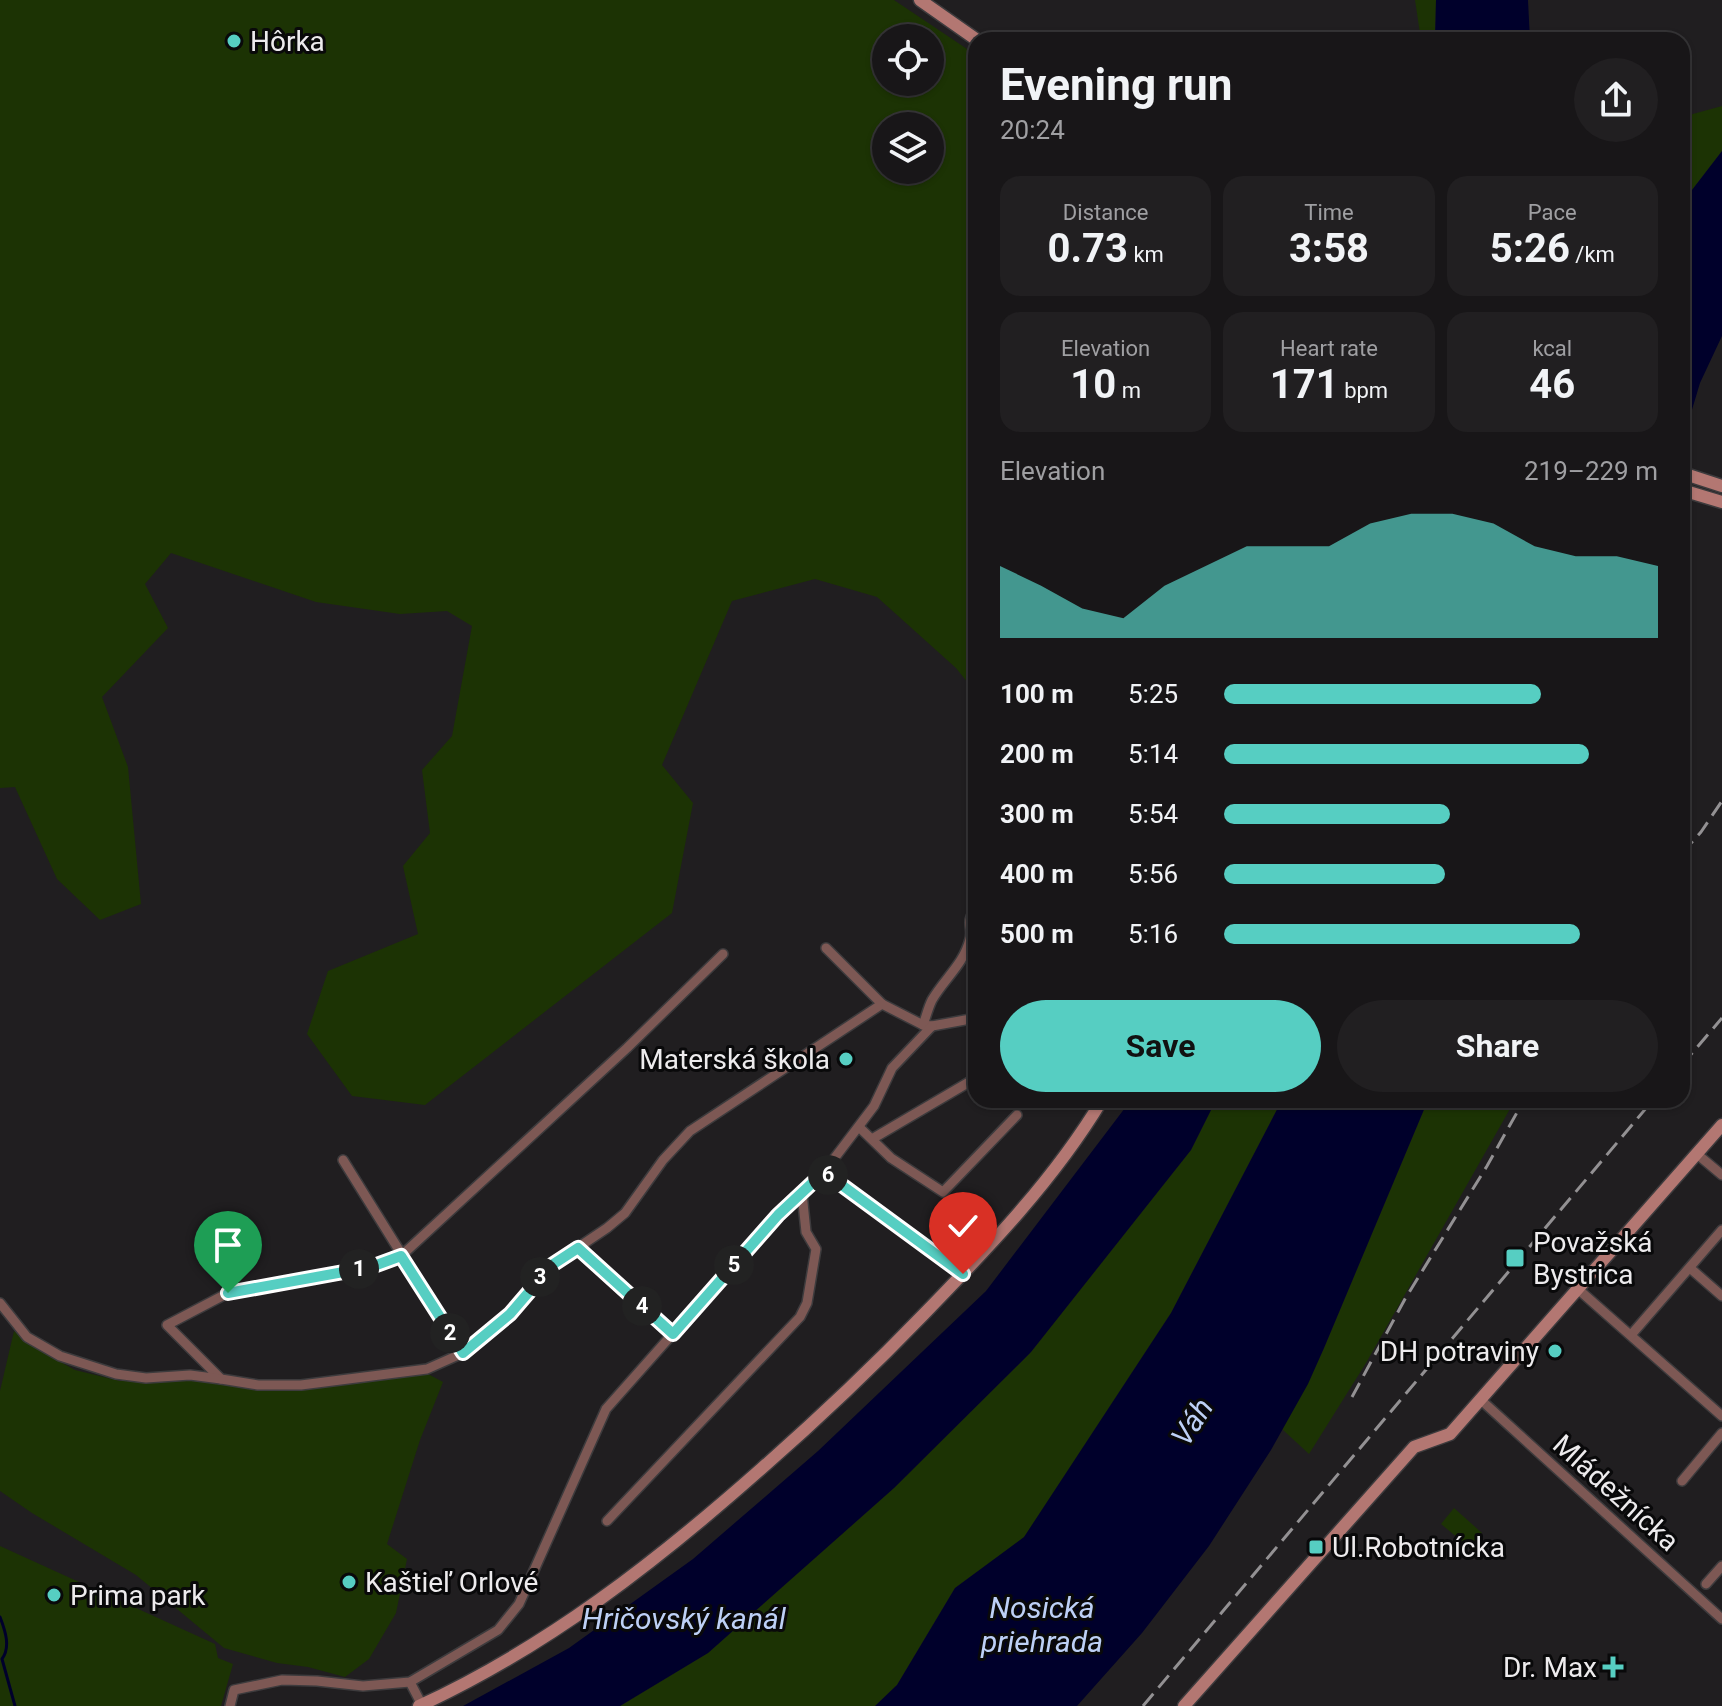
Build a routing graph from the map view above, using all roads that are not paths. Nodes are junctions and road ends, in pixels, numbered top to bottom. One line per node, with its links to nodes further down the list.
1 (920, 0): 2 (main road)
2 (968, 34)
3 (1690, 476): 4 (main road)
4 (1722, 486)
5 (1690, 492): 6 (main road)
6 (1722, 502)
7 (968, 944): 12 (street)
8 (826, 948): 10 (street)
9 (723, 954): 26 (street)
10 (882, 1004): 12 (street); 25 (street)
11 (968, 1019): 12 (street)
12 (927, 1026): 17 (street)
13 (968, 1083): 18 (street)
14 (1096, 1108): 28 (main road)
15 (1017, 1115): 18 (street)
16 (1722, 1125): 19 (main road)
17 (859, 1127): 18 (street); 21 (street)
18 (872, 1139)
19 (1697, 1154): 22 (street); 29 (main road)
20 (343, 1160): 26 (street)
21 (824, 1172): 23 (street); 28 (street)
22 (1722, 1175)
23 (802, 1193): 32 (street); 40 (street)
24 (1722, 1230): 27 (street)
25 (578, 1248): 32 (street); 34 (street)
26 (401, 1256): 34 (street); 35 (street)
27 (1690, 1268): 30 (street); 33 (street)
28 (963, 1274): 45 (main road)
29 (1579, 1290): 33 (street); 36 (main road)
30 (1722, 1296)
31 (0, 1303): 35 (street)
32 (673, 1334): 44 (street)
33 (1631, 1335): 37 (street)
34 (463, 1353): 35 (street)
35 (221, 1379)
36 (1481, 1400): 43 (street, Mládežnícka); 47 (main road)
37 (1722, 1416)
38 (1722, 1433): 39 (street)
39 (1682, 1481)
40 (607, 1521)
41 (1722, 1566): 42 (street)
42 (1706, 1584)
43 (1722, 1619)
44 (410, 1682): 45 (street); 46 (street)
45 (420, 1705)
46 (230, 1706)
47 (1184, 1706)

